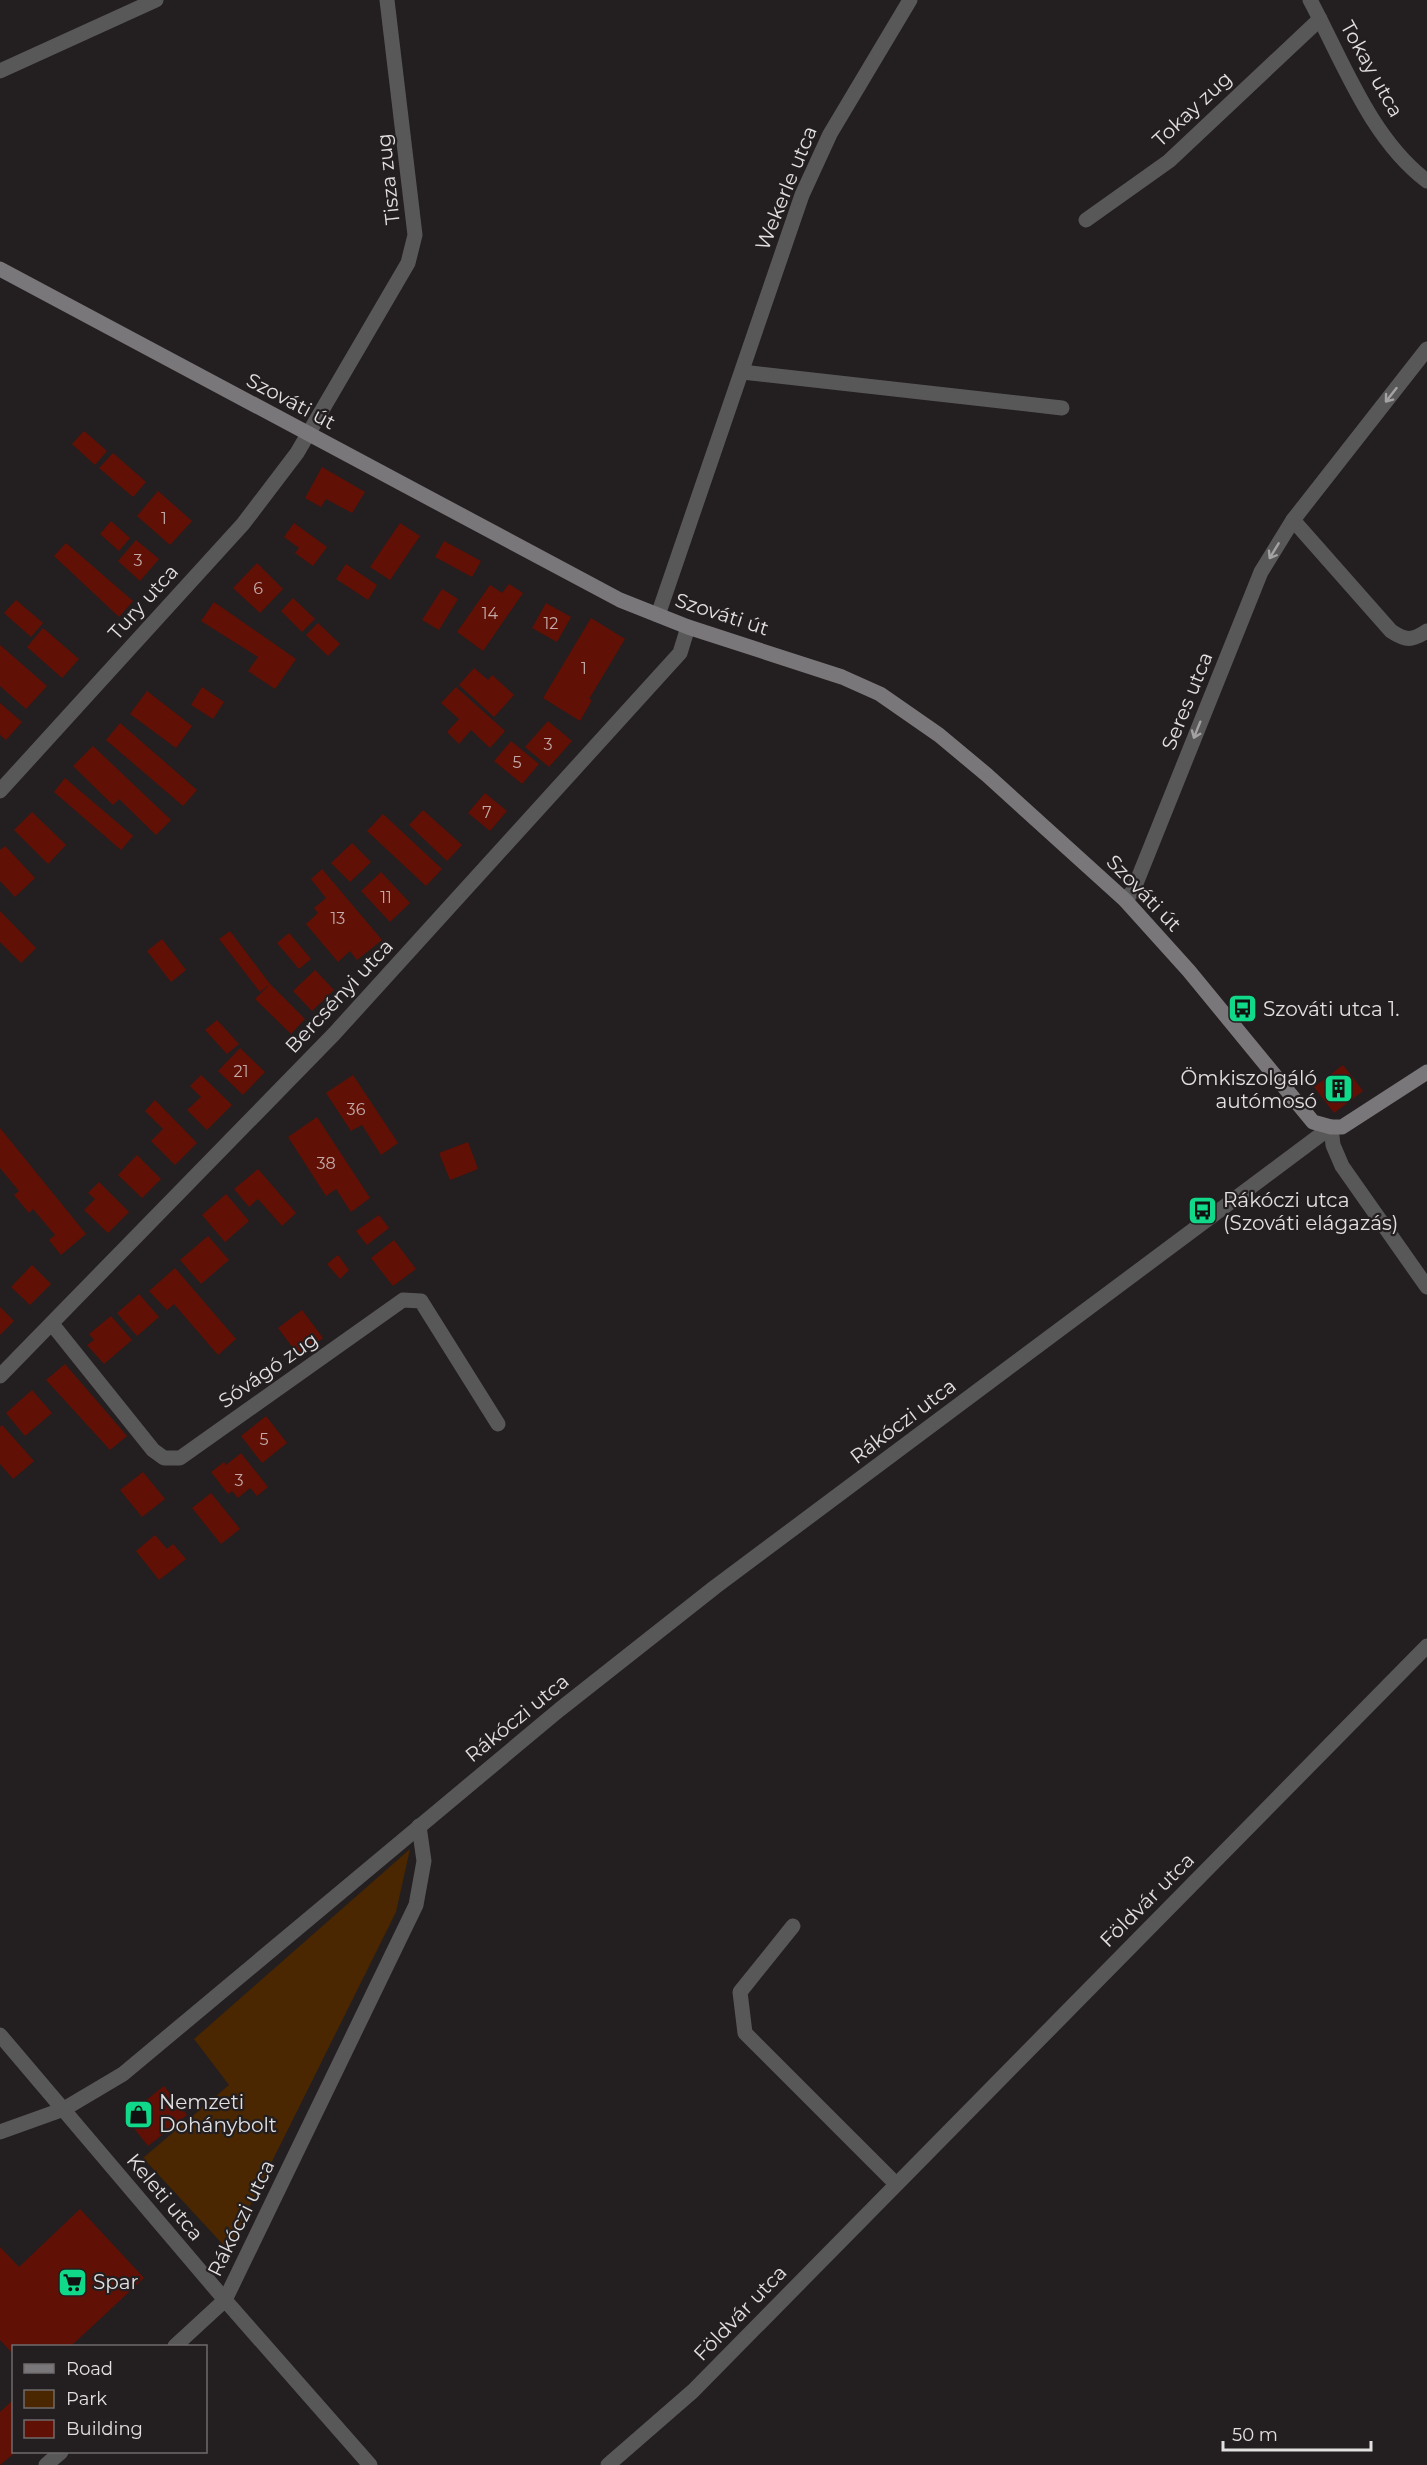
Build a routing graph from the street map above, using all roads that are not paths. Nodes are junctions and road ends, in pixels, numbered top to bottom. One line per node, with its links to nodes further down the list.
1 (156, 0): 6 (street)
2 (387, 0): 13 (street, Tisza zug)
3 (910, 0): 11 (street, Wekerle utca)
4 (1310, 0): 5 (street, Tokay utca)
5 (1320, 19): 7 (street, Tokay utca); 8 (street, Tokay zug)
6 (0, 71)
7 (1427, 181)
8 (1086, 220)
9 (0, 269): 13 (main road, Szováti út)
10 (1427, 349): 14 (street, Seres utca, one-way to 14)
11 (742, 372): 12 (street); 15 (street, Wekerle utca)
12 (1062, 408)
13 (308, 434): 15 (main road, Szováti út); 18 (street, Tury utca)
14 (1293, 520): 17 (street); 19 (street, Seres utca, one-way to 19)
15 (658, 615): 16 (main road, Szováti út)
16 (688, 627): 19 (main road, Szováti út); 23 (street, Bercsényi utca)
17 (1427, 631)
18 (0, 791)
19 (1125, 900): 21 (main road, Szováti út)
20 (1427, 1072): 21 (main road, Rákóczi utca)
21 (1331, 1127): 22 (street); 27 (street, Rákóczi utca)
22 (1427, 1287)
23 (52, 1324): 24 (street, Bercsényi utca); 25 (street, Sóvágó zug)
24 (0, 1376)
25 (498, 1424)
26 (1427, 1646): 32 (street, Földvár utca)
27 (418, 1826): 30 (street, Rákóczi utca); 33 (street, Rákóczi utca)
28 (793, 1926): 32 (street)
29 (0, 2035): 30 (street, Keleti utca)
30 (64, 2109): 31 (street, Rákóczi utca); 33 (street, Keleti utca)
31 (0, 2132)
32 (896, 2184): 38 (street, Földvár utca)
33 (225, 2300): 34 (street, Rákóczi utca); 37 (street, Keleti utca)
34 (176, 2345)
35 (59, 2453): 36 (street)
36 (46, 2465)
37 (370, 2465)
38 (608, 2465)

